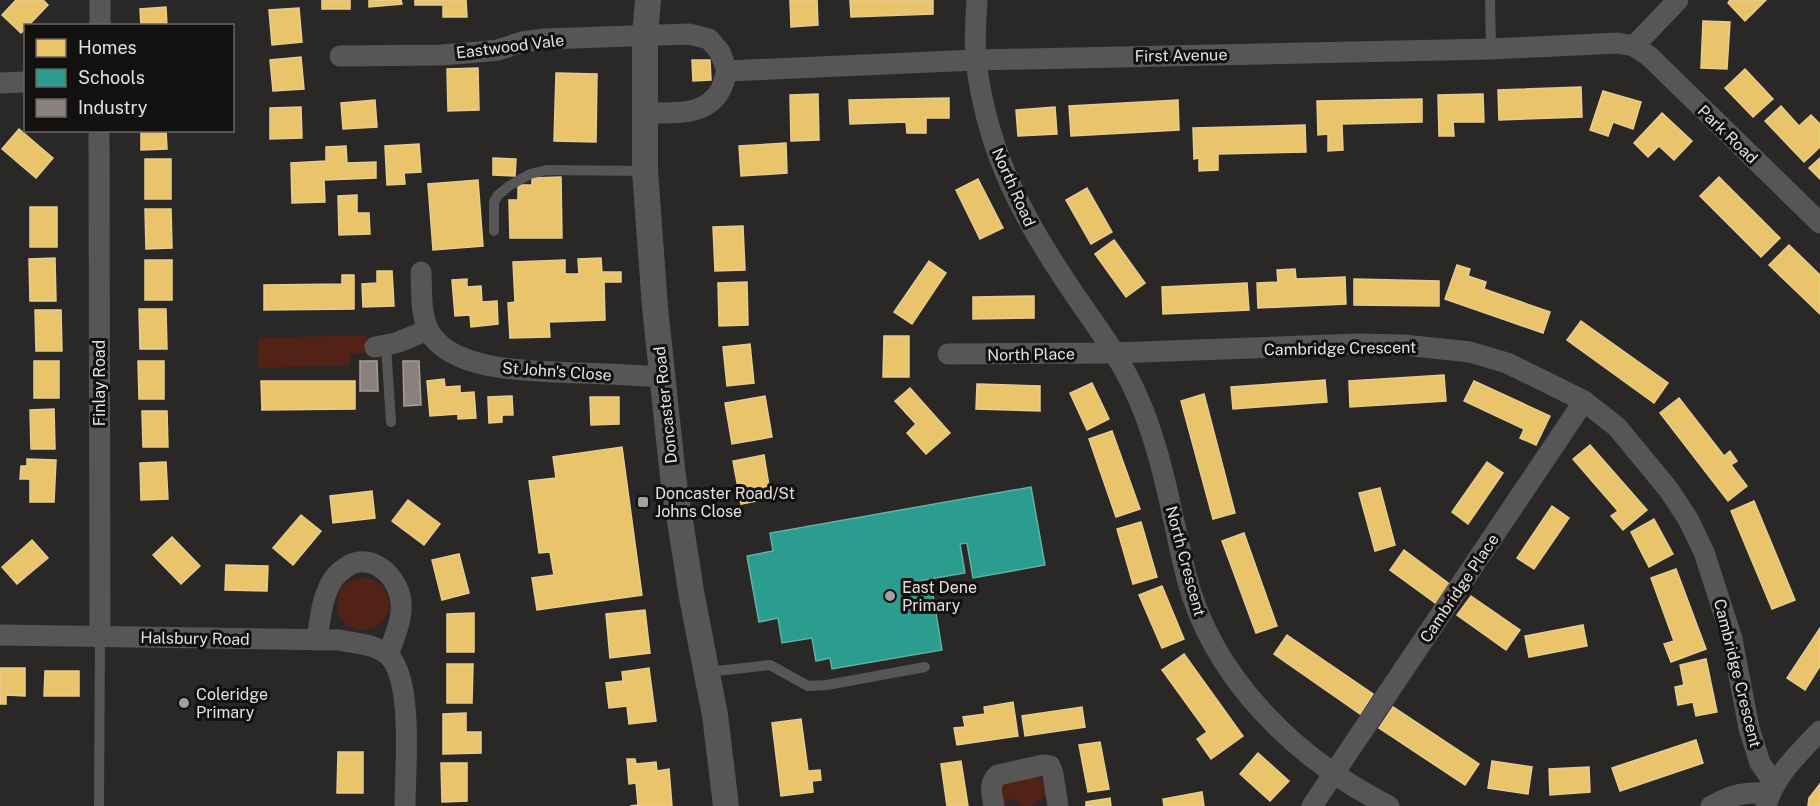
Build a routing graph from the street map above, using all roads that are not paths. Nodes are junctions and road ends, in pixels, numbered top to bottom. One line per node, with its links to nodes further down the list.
1 (100, 0): 6 (street)
2 (648, 0): 7 (street, Doncaster Road)
3 (976, 0): 11 (street, North Road)
4 (1490, 0): 9 (lane)
5 (1678, 0): 8 (street)
6 (100, 24)
7 (645, 35): 10 (street, Eastwood Vale); 12 (street); 15 (street, Doncaster Road)
8 (1635, 46): 9 (street, First Avenue); 18 (street, Park Road)
9 (1491, 49): 11 (street, First Avenue)
10 (340, 56)
11 (976, 60): 12 (street, First Avenue); 23 (street, North Road)
12 (727, 70): 15 (street)
13 (24, 82): 14 (street)
14 (0, 83)
15 (644, 113): 17 (street, Doncaster Road)
16 (99, 132): 29 (street, Finlay Road)
17 (645, 171): 19 (lane); 25 (street, Doncaster Road)
18 (1820, 223)
19 (494, 231)
20 (421, 272): 21 (street)
21 (428, 330): 22 (street); 25 (street, St John's Close)
22 (381, 346): 27 (lane)
23 (1113, 353): 24 (street, North Place); 26 (street, Cambridge Crescent); 35 (street, North Crescent)
24 (948, 354)
25 (662, 377): 33 (street, Doncaster Road)
26 (1584, 401): 35 (street, Cambridge Place); 36 (street, Cambridge Crescent)
27 (391, 422)
28 (0, 635): 29 (street, Halsbury Road)
29 (100, 636): 30 (street, Halsbury Road); 37 (lane)
30 (317, 640): 31 (street, Halsbury Road); 31 (street)
31 (388, 655): 38 (street)
32 (925, 667): 33 (lane)
33 (707, 672): 39 (street, Doncaster Road)
34 (1820, 731): 36 (street)
35 (1335, 774): 42 (street, Cambridge Place); 43 (street, North Crescent)
36 (1770, 795): 44 (street)
37 (99, 806)
38 (405, 806)
39 (726, 806)
40 (994, 806): 41 (street)
41 (1058, 806)
42 (1312, 806)
43 (1389, 806)
44 (1711, 806)

